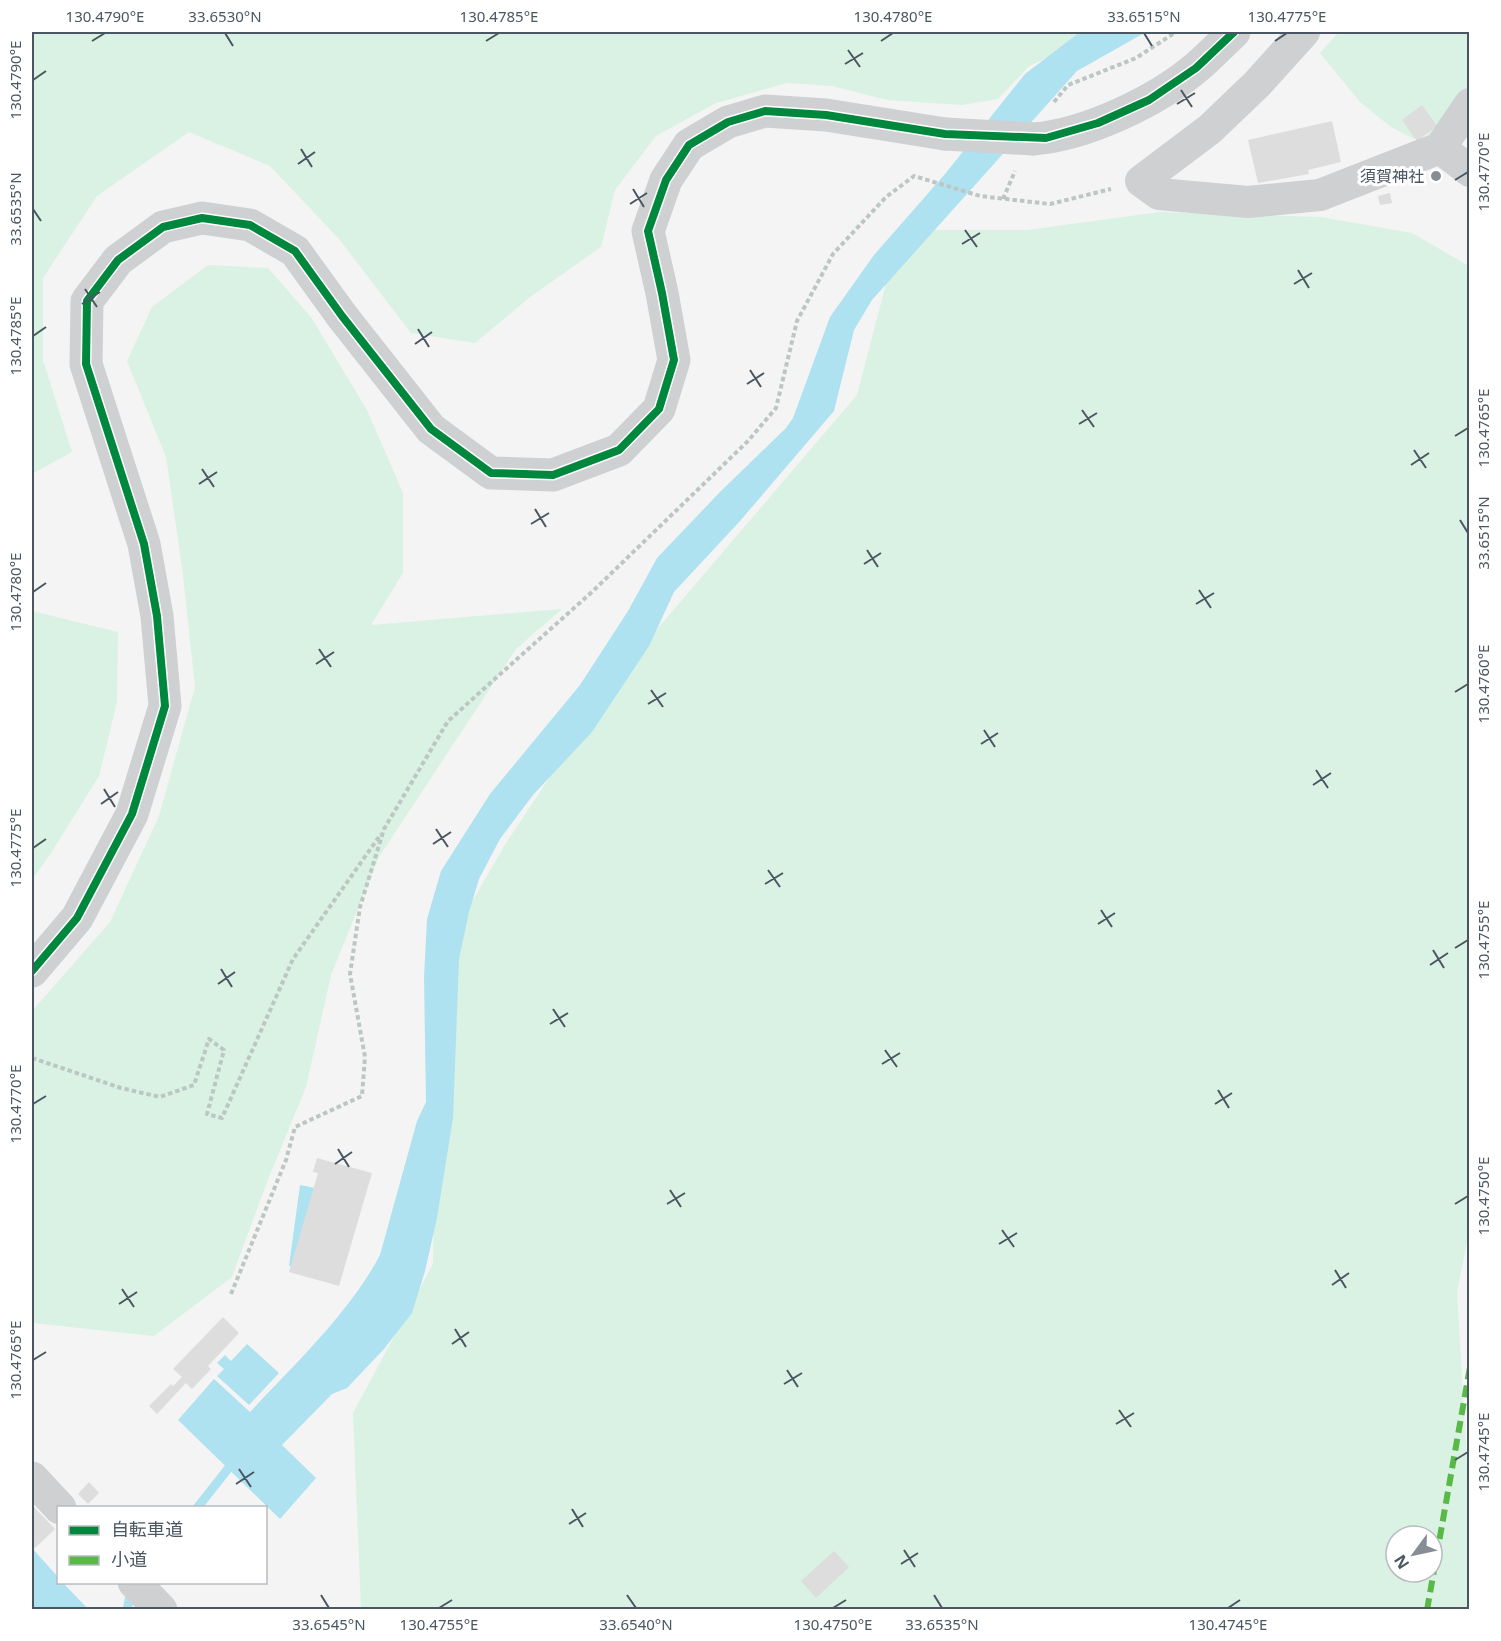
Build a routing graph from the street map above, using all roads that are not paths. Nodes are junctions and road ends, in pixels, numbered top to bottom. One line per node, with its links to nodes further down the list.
1 (1234, 32): 6 (street, bridge)
2 (1304, 32): 4 (street)
3 (1470, 104): 4 (street)
4 (1440, 148): 5 (street)
5 (1470, 171)
6 (32, 971)
7 (32, 1478): 8 (street)
8 (58, 1506)
9 (136, 1584): 10 (street)
10 (161, 1610)

